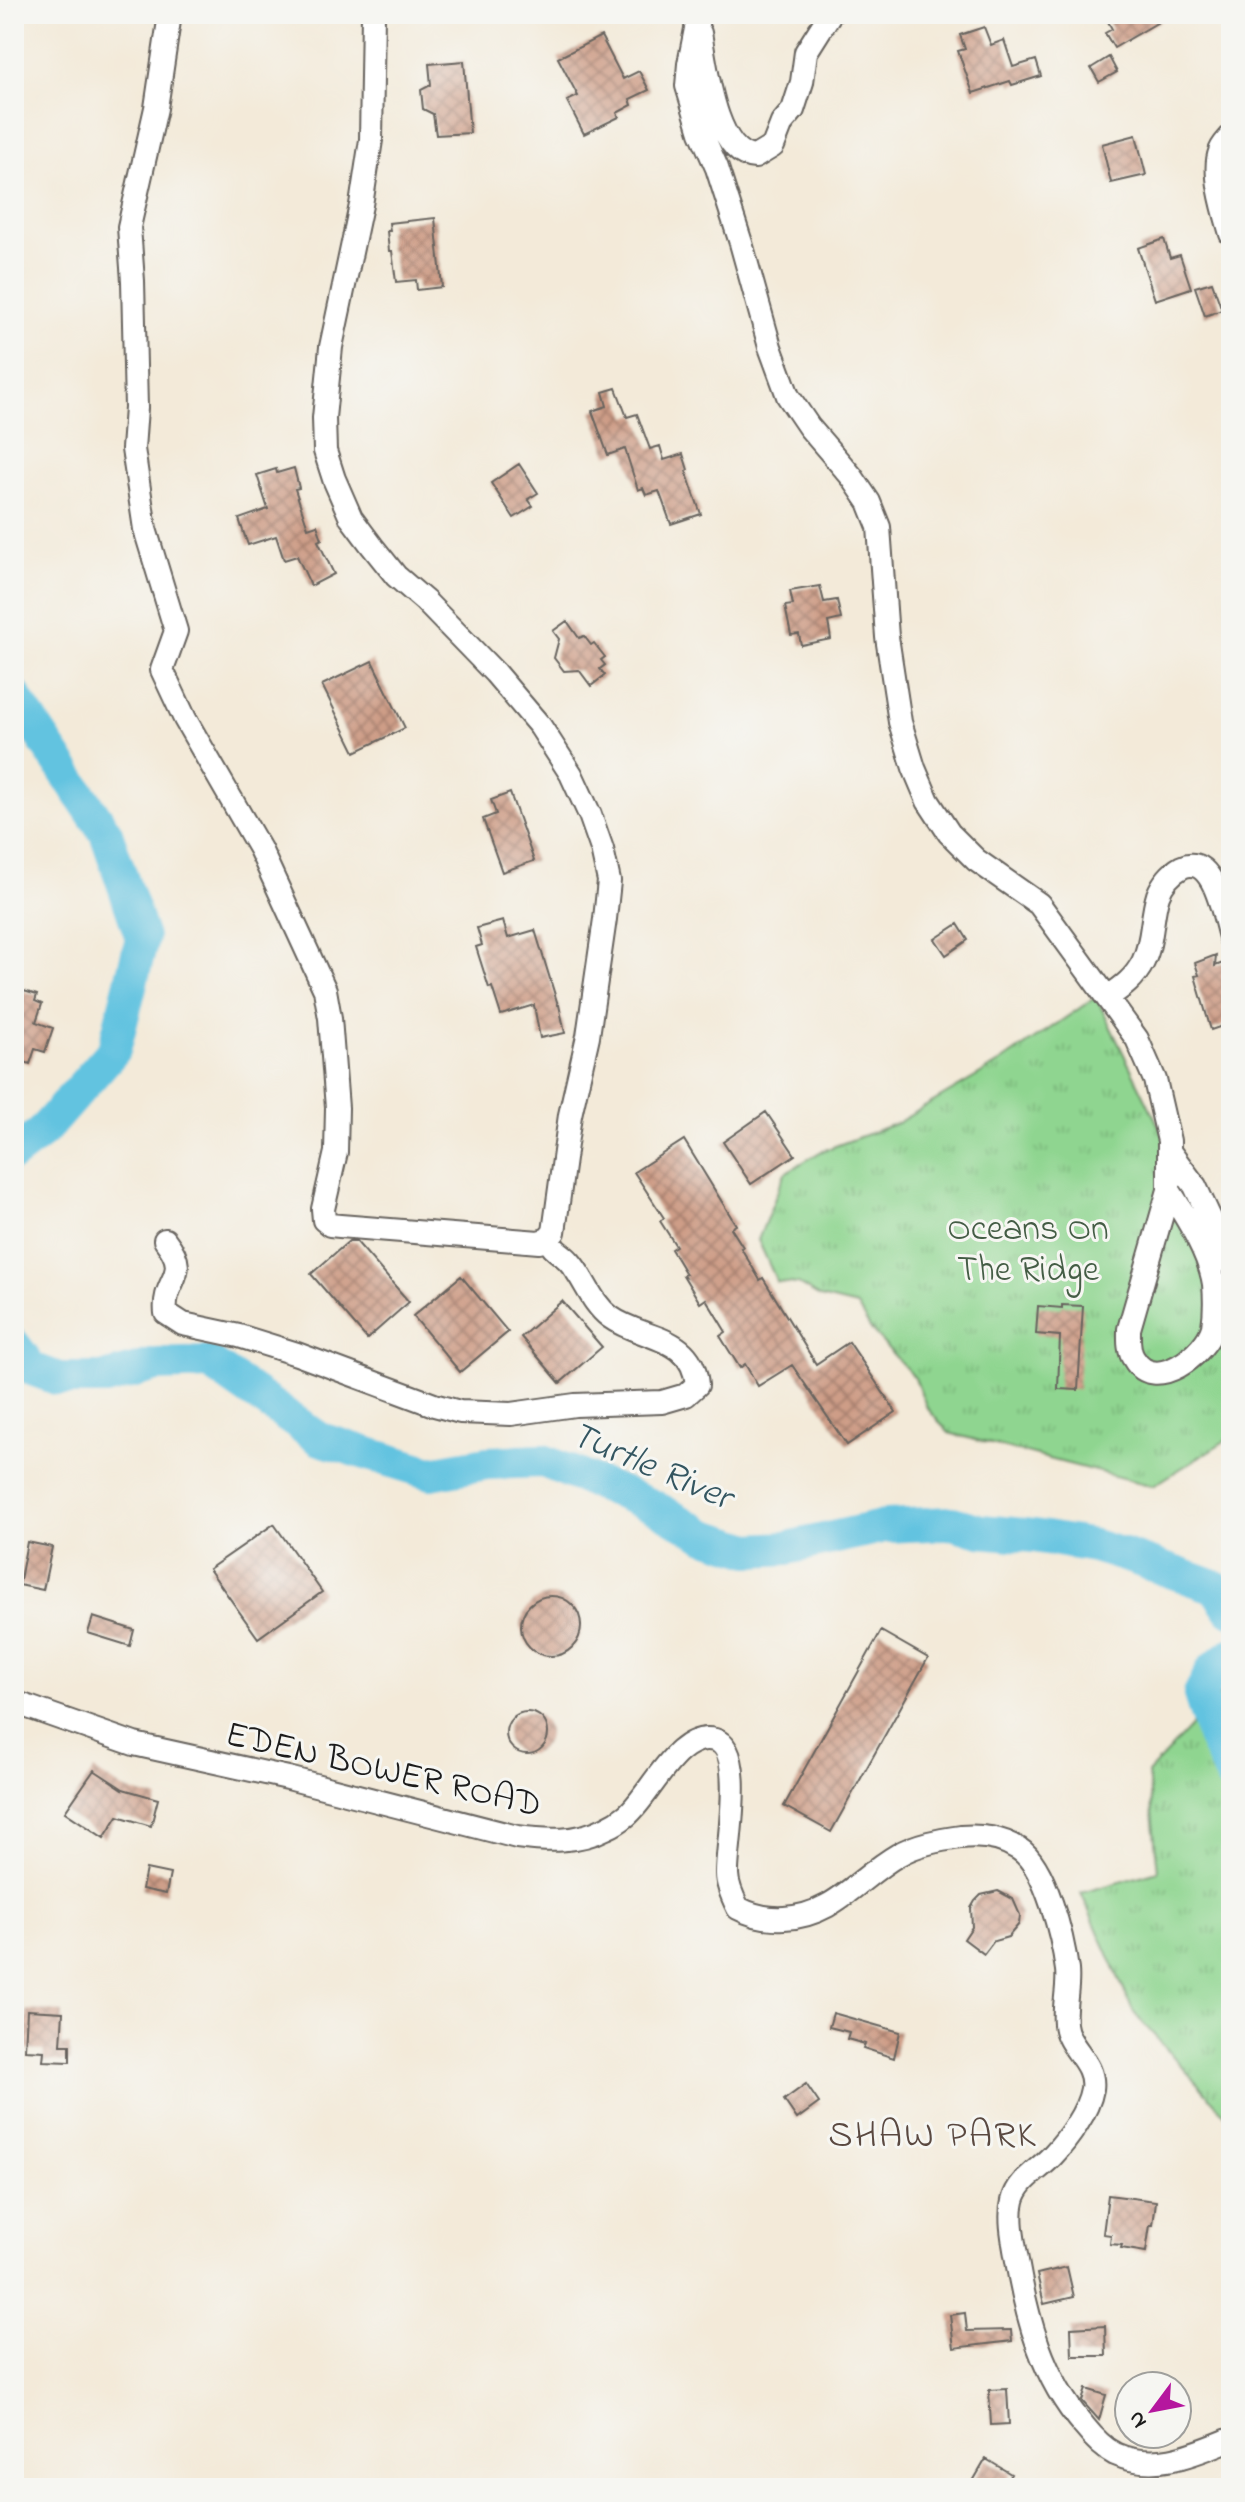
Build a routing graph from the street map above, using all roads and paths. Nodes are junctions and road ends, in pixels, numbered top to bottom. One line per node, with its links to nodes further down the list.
1 (170, 14): 11 (street)
2 (373, 14): 11 (street)
3 (830, 14): 4 (street)
4 (698, 17): 8 (street)
5 (1231, 136): 6 (street)
6 (1231, 234)
7 (1231, 940): 8 (street)
8 (1108, 997): 9 (street)
9 (1169, 1151): 10 (street); 13 (street)
10 (1169, 1190): 10 (street)
11 (548, 1239): 12 (street)
12 (165, 1240)
13 (1231, 1263)
14 (14, 1702): 15 (street, EDEN BOWER ROAD)
15 (1231, 2439)

